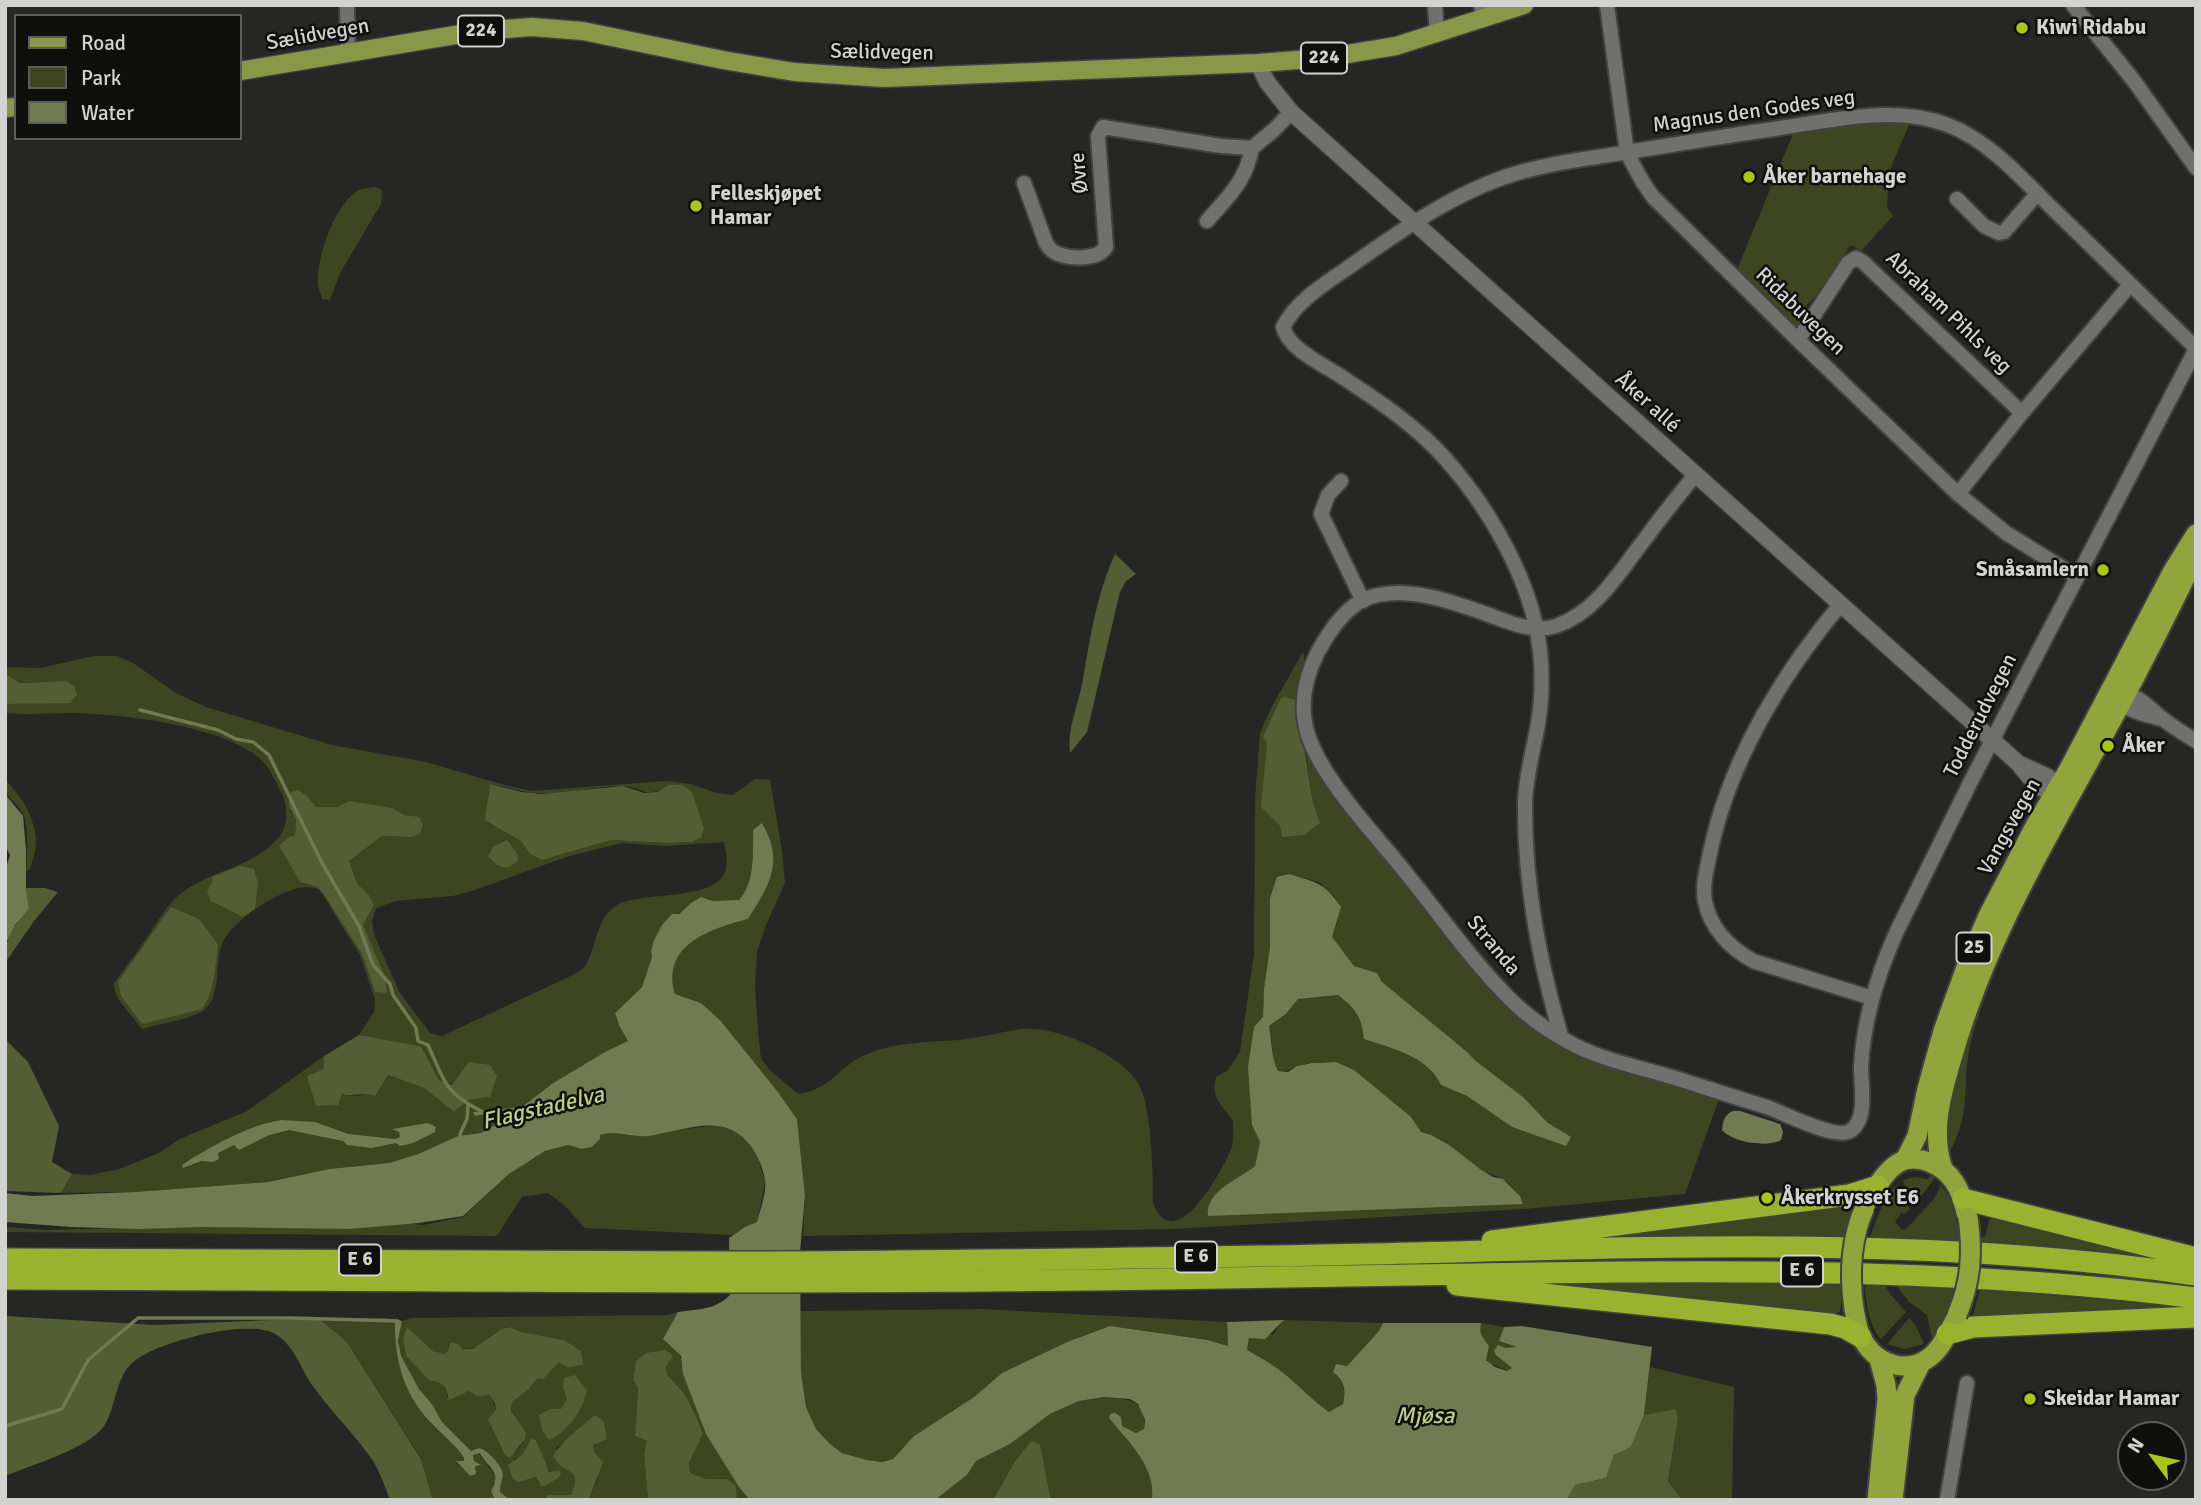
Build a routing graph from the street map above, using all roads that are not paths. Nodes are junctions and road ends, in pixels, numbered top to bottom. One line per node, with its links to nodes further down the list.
1 (347, 5): 8 (street)
2 (1435, 5): 7 (street)
3 (1524, 5): 6 (main road, Sælidvegen / 224)
4 (1607, 5): 13 (street, Ridabuvegen)
5 (2073, 5): 14 (street)
6 (1482, 12): 7 (main road, Sælidvegen / 224)
7 (1437, 34): 9 (main road, Sælidvegen / 224)
8 (348, 52): 9 (main road, Sælidvegen / 224); 10 (main road, Sælidvegen / 224)
9 (1258, 63): 11 (street, Åker allé)
10 (242, 71)
11 (1291, 112): 12 (street); 19 (street, Åker allé)
12 (1252, 148): 15 (street, Øvre); 18 (street)
13 (1627, 153): 16 (street, Magnus den Godes veg); 19 (street, Magnus den Godes veg); 21 (street, Ridabuvegen)
14 (2196, 168)
15 (1024, 183)
16 (2037, 194): 17 (street); 20 (street, Magnus den Godes veg)
17 (1957, 199)
18 (1206, 221)
19 (1414, 221): 24 (street, Åker allé); 32 (street, Magnus den Godes veg)
20 (2130, 285): 22 (street, Magnus den Godes veg); 23 (street)
21 (1798, 340): 23 (street, Abraham Pihls veg); 26 (street, Ridabuvegen)
22 (2196, 349): 29 (street, Todderudvegen)
23 (2022, 413): 26 (street)
24 (1695, 475): 31 (street, Åker allé); 32 (street)
25 (1340, 481): 30 (street)
26 (1958, 494): 29 (street, Ridabuvegen)
27 (2196, 534): 33 (highway, Vangsvegen / 25)
28 (2196, 556): 33 (highway, Vangsvegen / 25)
29 (2077, 577): 34 (street, Todderudvegen)
30 (1363, 601): 32 (street); 38 (street, Stranda)
31 (1840, 605): 34 (street, Åker allé); 37 (street)
32 (1538, 630): 38 (street)
33 (2119, 696): 35 (street); 36 (highway, Vangsvegen / 25)
34 (1992, 741): 36 (street, Åker allé); 37 (street, Todderudvegen)
35 (2196, 741)
36 (2061, 792): 40 (highway, Vangsvegen / 25); 41 (highway, Vangsvegen / 25)
37 (1872, 998): 39 (street, Todderudvegen)
38 (1561, 1036): 39 (street, Stranda)
39 (1860, 1120)
40 (1905, 1160): 41 (highway); 42 (highway, 25)
41 (1943, 1169): 43 (highway, 25)
42 (1878, 1186): 46 (highway, E 6); 53 (highway, 25, bridge)
43 (1965, 1208): 44 (highway); 52 (highway, 25, bridge)
44 (2196, 1258)
45 (5, 1259): 47 (highway, E 6)
46 (1407, 1265): 47 (highway, E 6); 48 (highway, E 6); 50 (highway, E 6); 53 (highway, E 6)
47 (715, 1272): 49 (highway, E 6)
48 (2196, 1275)
49 (5, 1279)
50 (2196, 1298)
51 (2196, 1317): 52 (highway)
52 (1952, 1325): 55 (highway, 25)
53 (1861, 1337): 54 (highway, 25)
54 (1879, 1359): 55 (highway); 57 (highway, 25)
55 (1921, 1363): 58 (highway, 25)
56 (1967, 1383): 59 (street)
57 (1877, 1500)
58 (1893, 1500)
59 (1947, 1500)

